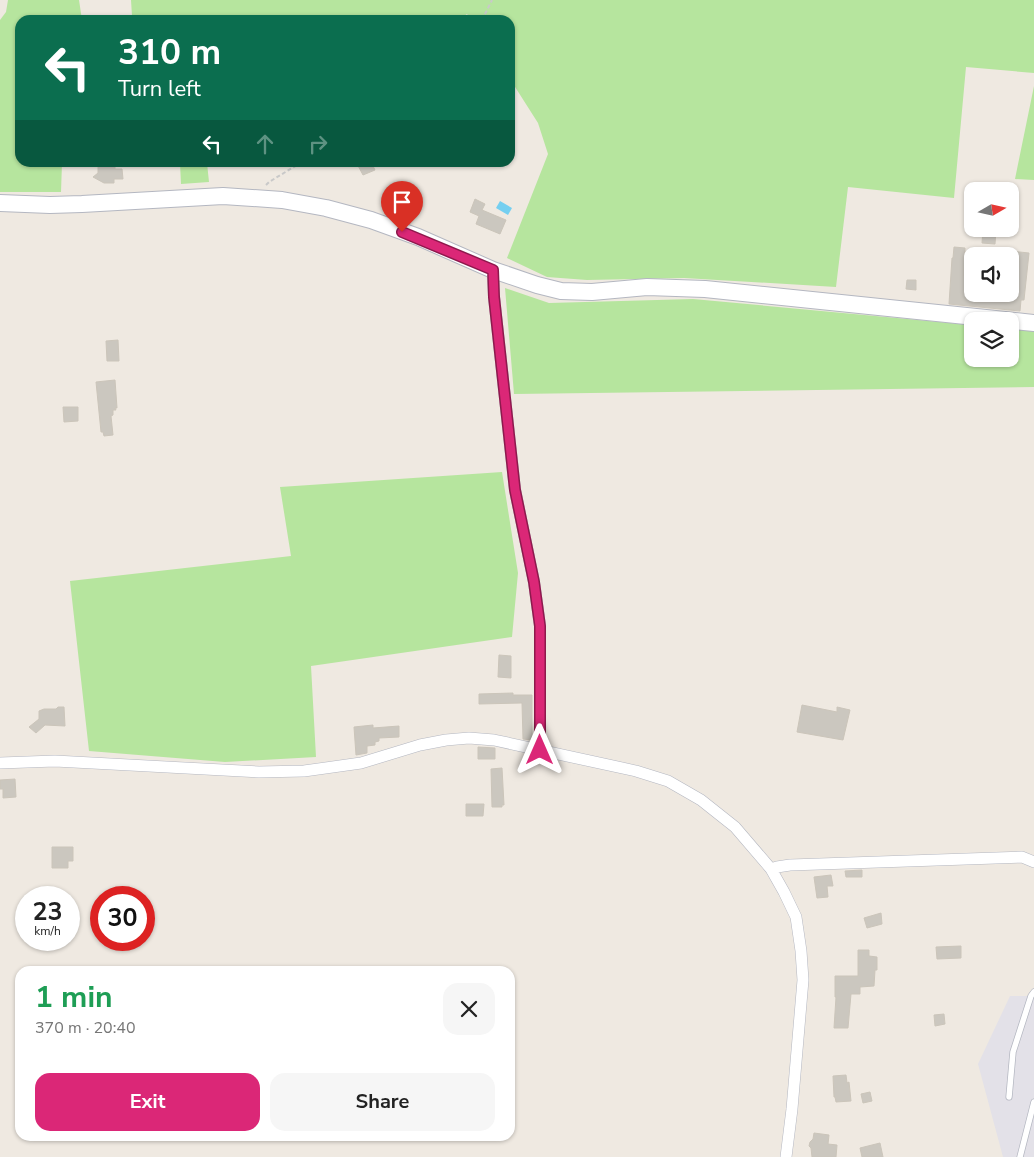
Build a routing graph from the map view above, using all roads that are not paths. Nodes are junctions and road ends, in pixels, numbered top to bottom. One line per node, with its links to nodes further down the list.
1 (0, 202): 2 (street)
2 (493, 270): 3 (street); 4 (street)
3 (1034, 323)
4 (540, 750): 5 (street); 7 (street)
5 (0, 763)
6 (1034, 862): 7 (street)
7 (771, 869): 11 (street)
8 (1034, 992): 9 (lane)
9 (1009, 1097)
10 (1034, 1102): 12 (lane)
11 (786, 1157)
12 (1020, 1157)

